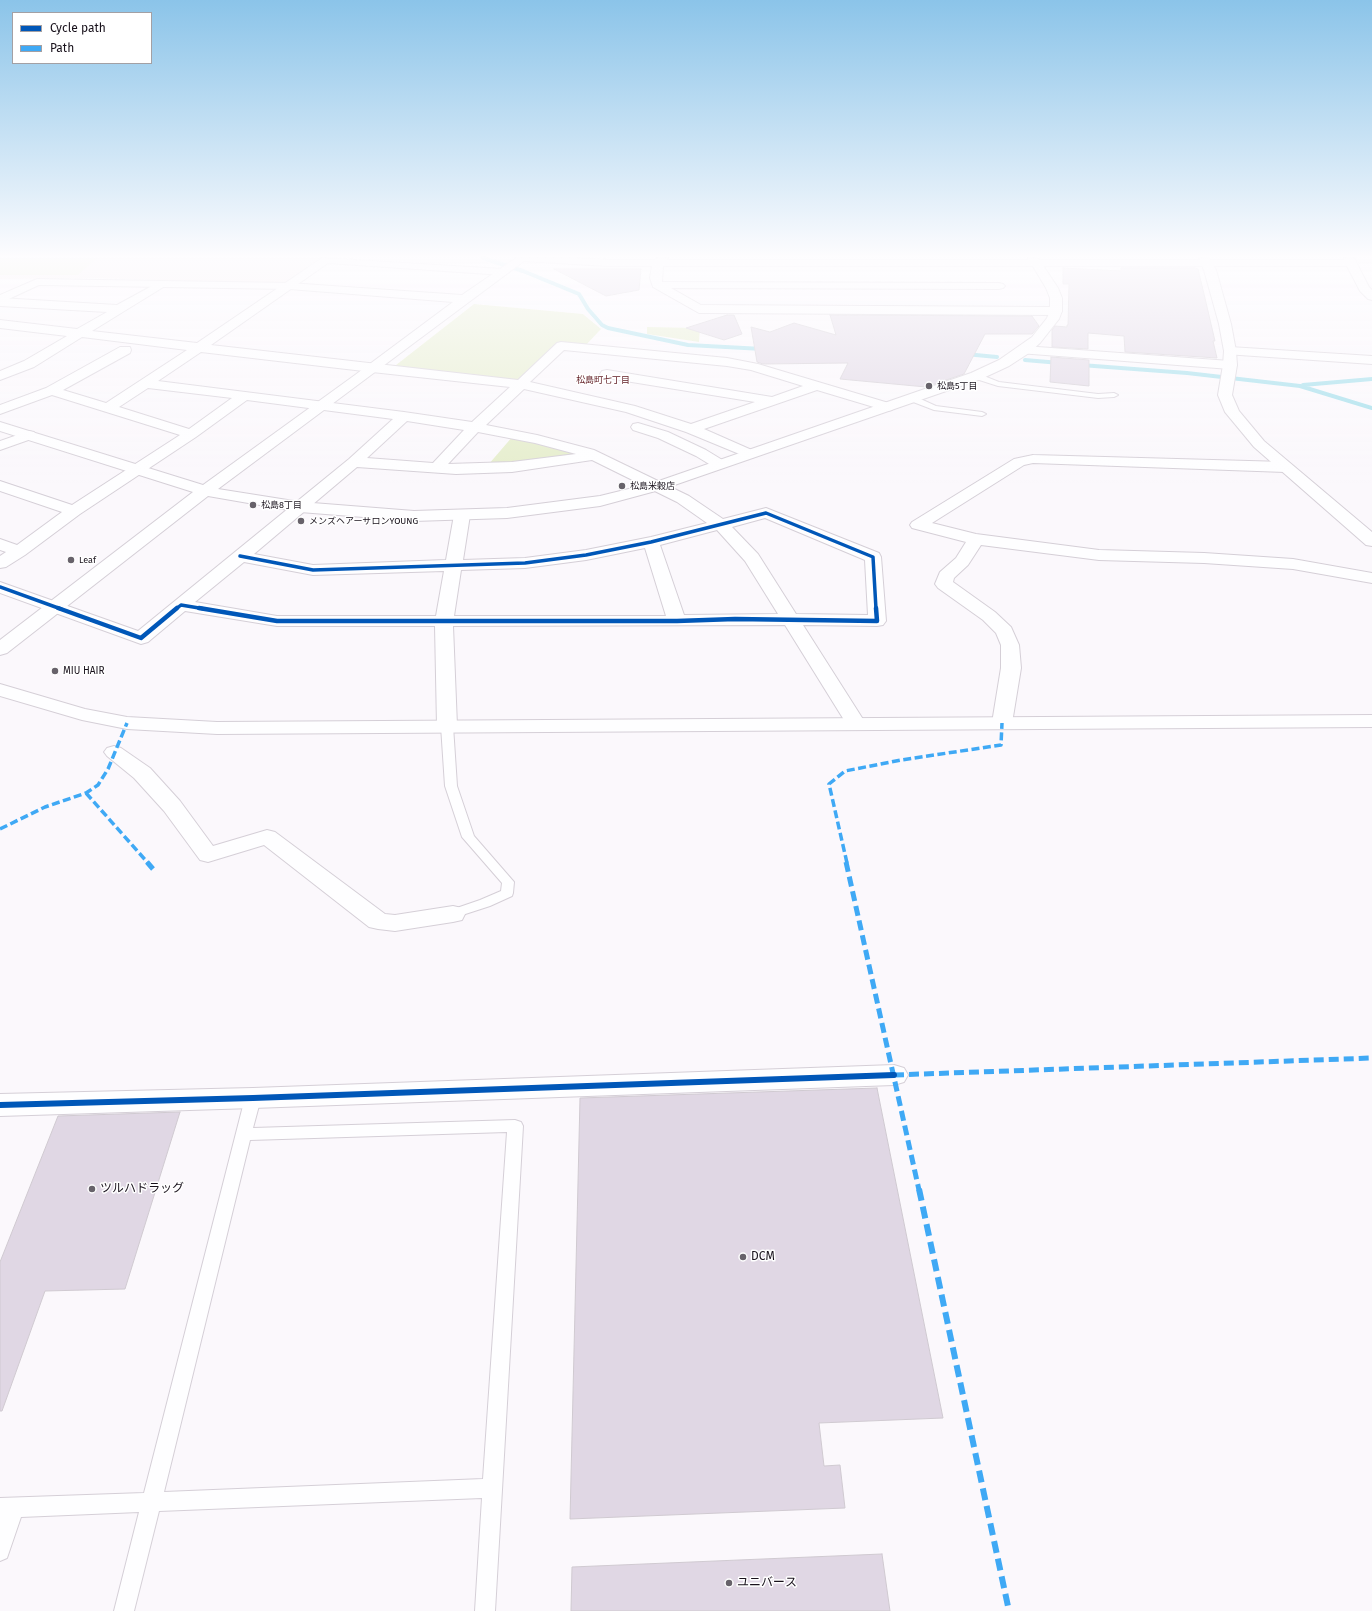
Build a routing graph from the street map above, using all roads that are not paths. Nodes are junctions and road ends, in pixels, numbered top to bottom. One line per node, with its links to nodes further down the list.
1 (79, 333): 8 (street)
2 (81, 333): 9 (street)
3 (220, 333): 9 (street)
4 (418, 333): 16 (street)
5 (1041, 333): 11 (street)
6 (1227, 333): 12 (street)
7 (0, 334): 8 (street)
8 (63, 342): 10 (street); 18 (street)
9 (200, 347): 14 (street); 16 (street)
10 (125, 350): 14 (street); 25 (street)
11 (1024, 350): 17 (street); 20 (street)
12 (1230, 351): 15 (street); 17 (street)
13 (628, 352): 19 (street); 23 (street); 24 (street)
14 (184, 357): 21 (street); 22 (street)
15 (1372, 360)
16 (372, 368): 21 (street); 23 (street)
17 (1229, 373): 50 (street)
18 (2, 374)
19 (607, 374): 29 (street); 31 (street)
20 (976, 376): 26 (lane); 30 (street)
21 (360, 378): 28 (street); 32 (street)
22 (144, 383): 27 (street); 34 (street)
23 (521, 384): 28 (street); 29 (street)
24 (817, 386): 31 (street); 33 (street)
25 (51, 391): 34 (street); 36 (street)
26 (1114, 395)
27 (244, 396): 32 (street); 43 (street)
28 (509, 396): 35 (street); 41 (street)
29 (586, 398): 35 (street)
30 (911, 398): 33 (street); 37 (lane)
31 (772, 401): 42 (street)
32 (323, 405): 38 (street); 55 (street)
33 (887, 406): 46 (street)
34 (108, 408): 43 (street)
35 (630, 409): 42 (street)
36 (0, 410)
37 (982, 414)
38 (404, 416): 41 (street); 48 (street)
39 (627, 424): 49 (street)
40 (0, 426): 44 (street)
41 (476, 427): 47 (street); 51 (street)
42 (691, 429): 46 (street)
43 (191, 434): 52 (street)
44 (29, 435): 45 (street); 52 (street)
45 (0, 446)
46 (749, 454): 49 (street)
47 (592, 456): 51 (street); 54 (street)
48 (354, 462): 51 (street); 56 (street)
49 (719, 464): 54 (street)
50 (1284, 467): 60 (street); 61 (street)
51 (436, 468)
52 (138, 470): 55 (street); 57 (street)
53 (0, 486): 57 (street)
54 (658, 486): 58 (street); 59 (street)
55 (205, 491): 56 (street); 71 (street)
56 (300, 507): 58 (street); 65 (street)
57 (74, 511): 64 (street)
58 (462, 515): 67 (street)
59 (721, 525): 62 (street); 73 (street); 73 (street)
60 (976, 539): 68 (street); 78 (street)
61 (1372, 541)
62 (651, 542): 67 (street); 74 (street)
63 (0, 544): 64 (street)
64 (19, 551): 66 (street)
65 (240, 556): 67 (street); 70 (street)
66 (0, 563)
67 (453, 566): 72 (street)
68 (1372, 578)
69 (0, 587): 71 (street)
70 (181, 605): 71 (street); 72 (street)
71 (54, 607): 75 (street)
72 (444, 620): 74 (street); 80 (street)
73 (790, 620): 74 (street); 79 (street)
74 (676, 621)
75 (0, 649)
76 (0, 690): 80 (street)
77 (1372, 721): 78 (street)
78 (1002, 723): 79 (street)
79 (856, 724): 80 (street)
80 (447, 726): 82 (lane)
81 (114, 752): 82 (street)
82 (453, 914)
83 (894, 1075): 84 (street)
84 (254, 1098): 85 (street); 86 (lane)
85 (0, 1105)
86 (244, 1134): 87 (lane); 88 (lane)
87 (492, 1488): 88 (lane); 92 (lane)
88 (151, 1502): 89 (lane); 91 (lane)
89 (7, 1508): 90 (lane)
90 (0, 1551)
91 (124, 1611)
92 (485, 1611)

